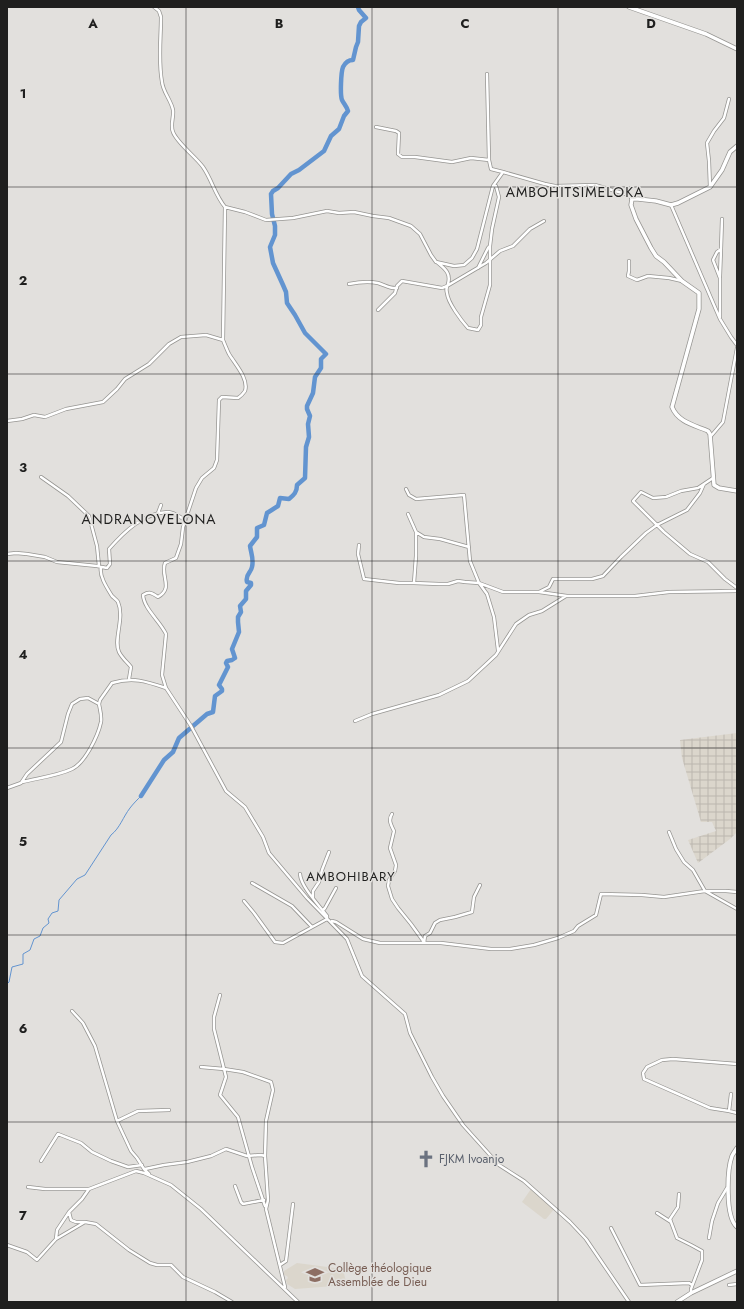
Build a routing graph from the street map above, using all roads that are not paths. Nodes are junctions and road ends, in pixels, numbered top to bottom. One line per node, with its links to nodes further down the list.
1 (154, 7): 14 (street)
2 (629, 7): 3 (street)
3 (737, 48)
4 (487, 74): 8 (street)
5 (729, 99): 11 (street)
6 (376, 127): 8 (street)
7 (737, 146): 11 (street)
8 (489, 160): 9 (street)
9 (503, 172): 10 (street); 12 (street)
10 (493, 186): 17 (street); 21 (street)
11 (710, 186): 13 (street)
12 (632, 199): 13 (street); 24 (street)
13 (671, 205): 29 (street)
14 (225, 207): 21 (street); 30 (street)
15 (722, 219): 18 (street)
16 (544, 221): 19 (street)
17 (490, 246): 19 (street); 22 (street)
18 (721, 249): 23 (street); 23 (street)
19 (490, 259): 22 (street); 26 (street)
20 (629, 261): 24 (street)
21 (436, 262): 26 (street)
22 (478, 269): 26 (street)
23 (720, 278): 29 (street)
24 (682, 281): 33 (street)
25 (349, 284): 27 (street)
26 (447, 286): 27 (street)
27 (397, 288): 28 (street)
28 (378, 310)
29 (720, 319): 31 (street)
30 (223, 340): 32 (street); 42 (street)
31 (737, 346): 33 (street)
32 (7, 421)
33 (712, 436): 35 (street)
34 (41, 477): 48 (street)
35 (713, 478): 36 (street); 38 (street)
36 (705, 484): 43 (street); 43 (street)
37 (406, 489): 46 (street)
38 (737, 491)
39 (161, 505): 40 (street)
40 (158, 513): 42 (street); 48 (street)
41 (408, 514): 44 (street)
42 (186, 520): 58 (street)
43 (657, 524): 51 (street); 53 (street)
44 (416, 532): 46 (street); 49 (street)
45 (359, 545): 49 (street)
46 (469, 547): 50 (street)
47 (7, 554): 48 (street)
48 (100, 567): 57 (street)
49 (414, 583): 50 (street)
50 (479, 583): 53 (street); 56 (street)
51 (737, 588): 52 (street)
52 (727, 591): 54 (street); 55 (street)
53 (539, 592): 55 (street)
54 (737, 592)
55 (567, 596): 56 (street)
56 (498, 651): 60 (street)
57 (129, 679): 58 (street); 59 (street)
58 (166, 688): 76 (street)
59 (100, 704): 61 (street); 61 (street)
60 (355, 722)
61 (21, 783): 62 (street)
62 (7, 788)
63 (392, 814): 78 (street)
64 (669, 832): 70 (street)
65 (329, 852): 72 (street)
66 (300, 874): 72 (street)
67 (252, 883): 77 (street)
68 (480, 885): 78 (street)
69 (336, 888): 75 (street)
70 (705, 891): 71 (street); 74 (street); 78 (street)
71 (737, 892)
72 (313, 897): 75 (street)
73 (244, 901): 77 (street)
74 (737, 909)
75 (323, 910): 76 (street)
76 (327, 919): 77 (street); 78 (street); 122 (street)
77 (312, 927)
78 (424, 943)
79 (220, 995): 83 (street)
80 (72, 1011): 88 (street)
81 (737, 1064): 86 (street)
82 (201, 1067): 83 (street)
83 (224, 1069): 90 (street); 91 (street)
84 (731, 1094): 86 (street)
85 (169, 1110): 88 (street)
86 (728, 1111): 87 (street)
87 (737, 1113)
88 (117, 1121): 93 (street)
89 (736, 1148): 96 (street)
90 (249, 1155): 91 (street); 94 (street); 101 (street)
91 (265, 1156): 103 (street)
92 (41, 1161): 93 (street)
93 (142, 1165): 94 (street)
94 (145, 1170): 95 (street)
95 (150, 1176): 99 (street); 118 (street)
96 (728, 1185): 108 (street); 110 (street)
97 (235, 1186): 101 (street)
98 (28, 1187): 99 (street)
99 (89, 1189): 104 (street)
100 (679, 1194): 107 (street)
101 (264, 1200): 103 (street)
102 (293, 1204): 113 (street)
103 (266, 1209): 113 (street)
104 (69, 1212): 106 (street); 111 (street)
105 (658, 1213): 107 (street)
106 (85, 1222): 111 (street); 120 (street)
107 (671, 1222): 116 (street)
108 (737, 1227)
109 (611, 1228): 116 (street)
110 (709, 1238)
111 (56, 1239): 112 (street)
112 (7, 1245)
113 (280, 1265): 118 (street)
114 (737, 1271): 119 (street)
115 (737, 1284): 117 (street)
116 (692, 1285): 119 (street)
117 (728, 1285)
118 (285, 1288): 121 (street)
119 (691, 1293): 123 (street)
120 (232, 1302)
121 (298, 1302)
122 (630, 1302)
123 (677, 1302)

